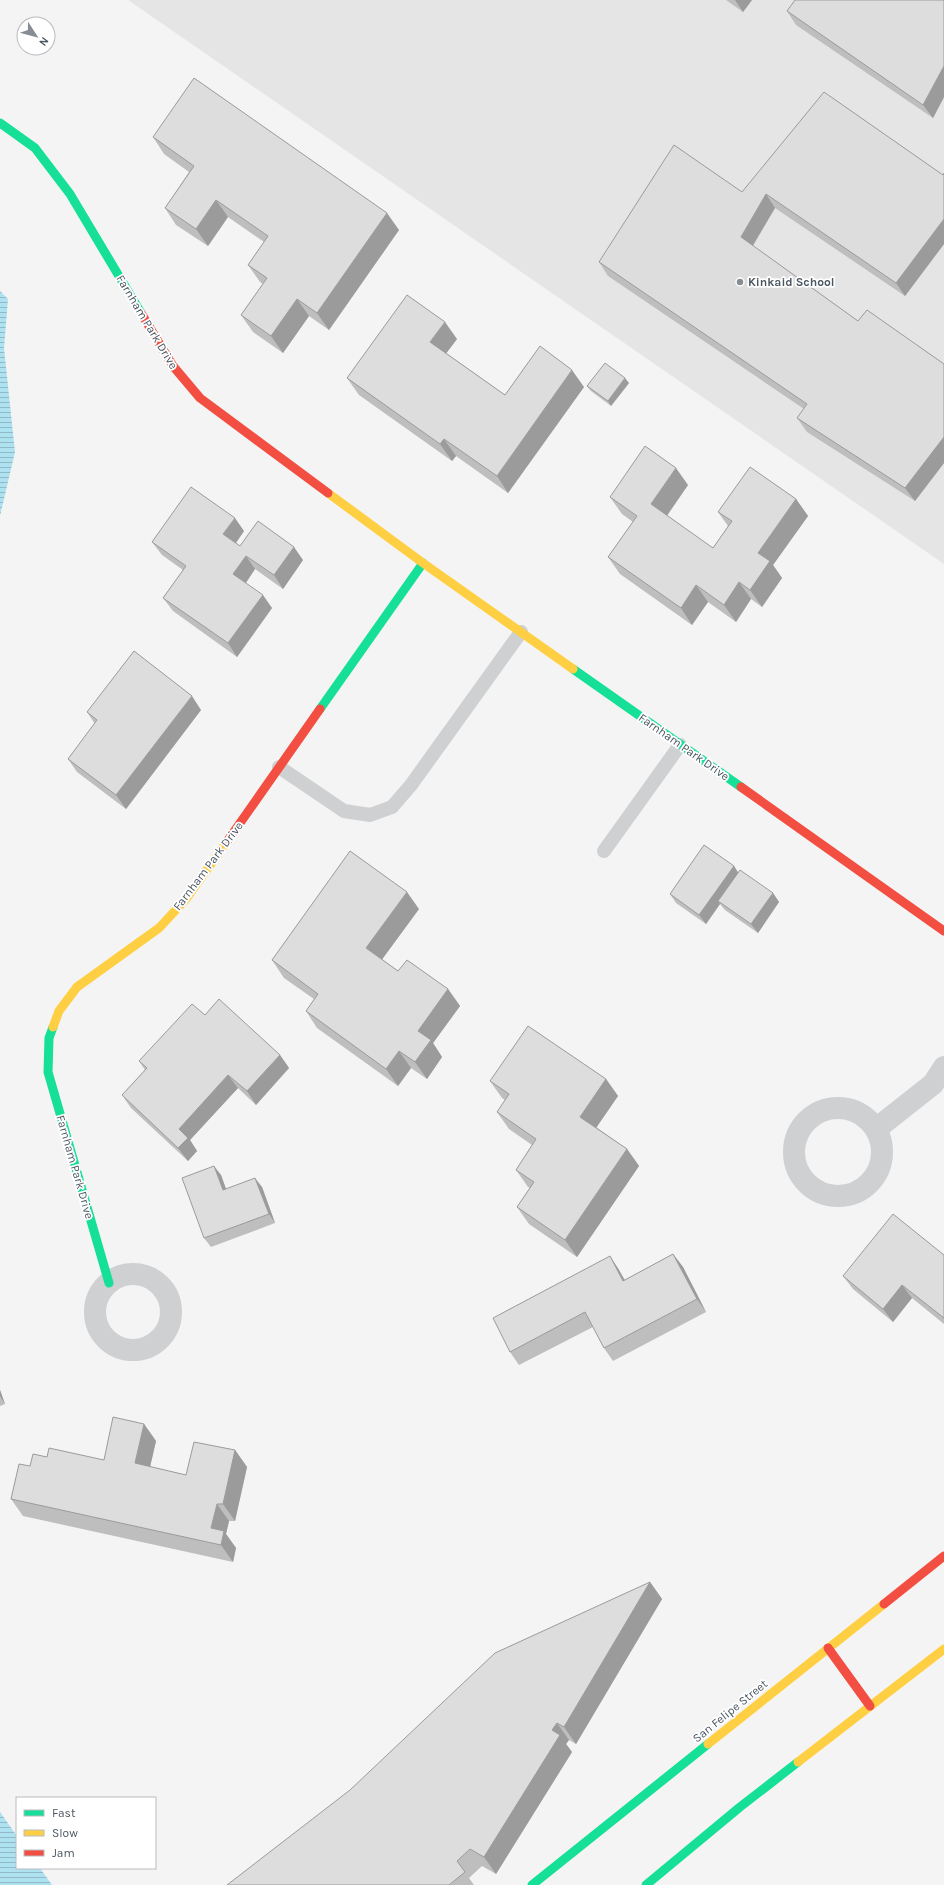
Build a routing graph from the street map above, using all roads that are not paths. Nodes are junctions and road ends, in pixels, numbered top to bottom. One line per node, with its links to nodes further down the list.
1 (0, 123): 2 (street, Farnham Park Drive)
2 (423, 562): 3 (street, Farnham Park Drive); 5 (street, Farnham Park Drive)
3 (521, 632): 4 (street, Farnham Park Drive); 5 (lane)
4 (680, 745): 6 (lane); 7 (street, Farnham Park Drive)
5 (279, 767): 10 (street, Farnham Park Drive)
6 (604, 851)
7 (944, 931)
8 (944, 1067): 9 (street)
9 (876, 1129): 9 (street)
10 (109, 1283)
11 (944, 1556): 12 (street, San Felipe Street)
12 (828, 1648): 14 (street); 15 (street, San Felipe Street)
13 (944, 1649): 14 (street)
14 (870, 1706): 16 (street)
15 (532, 1885)
16 (646, 1885)

